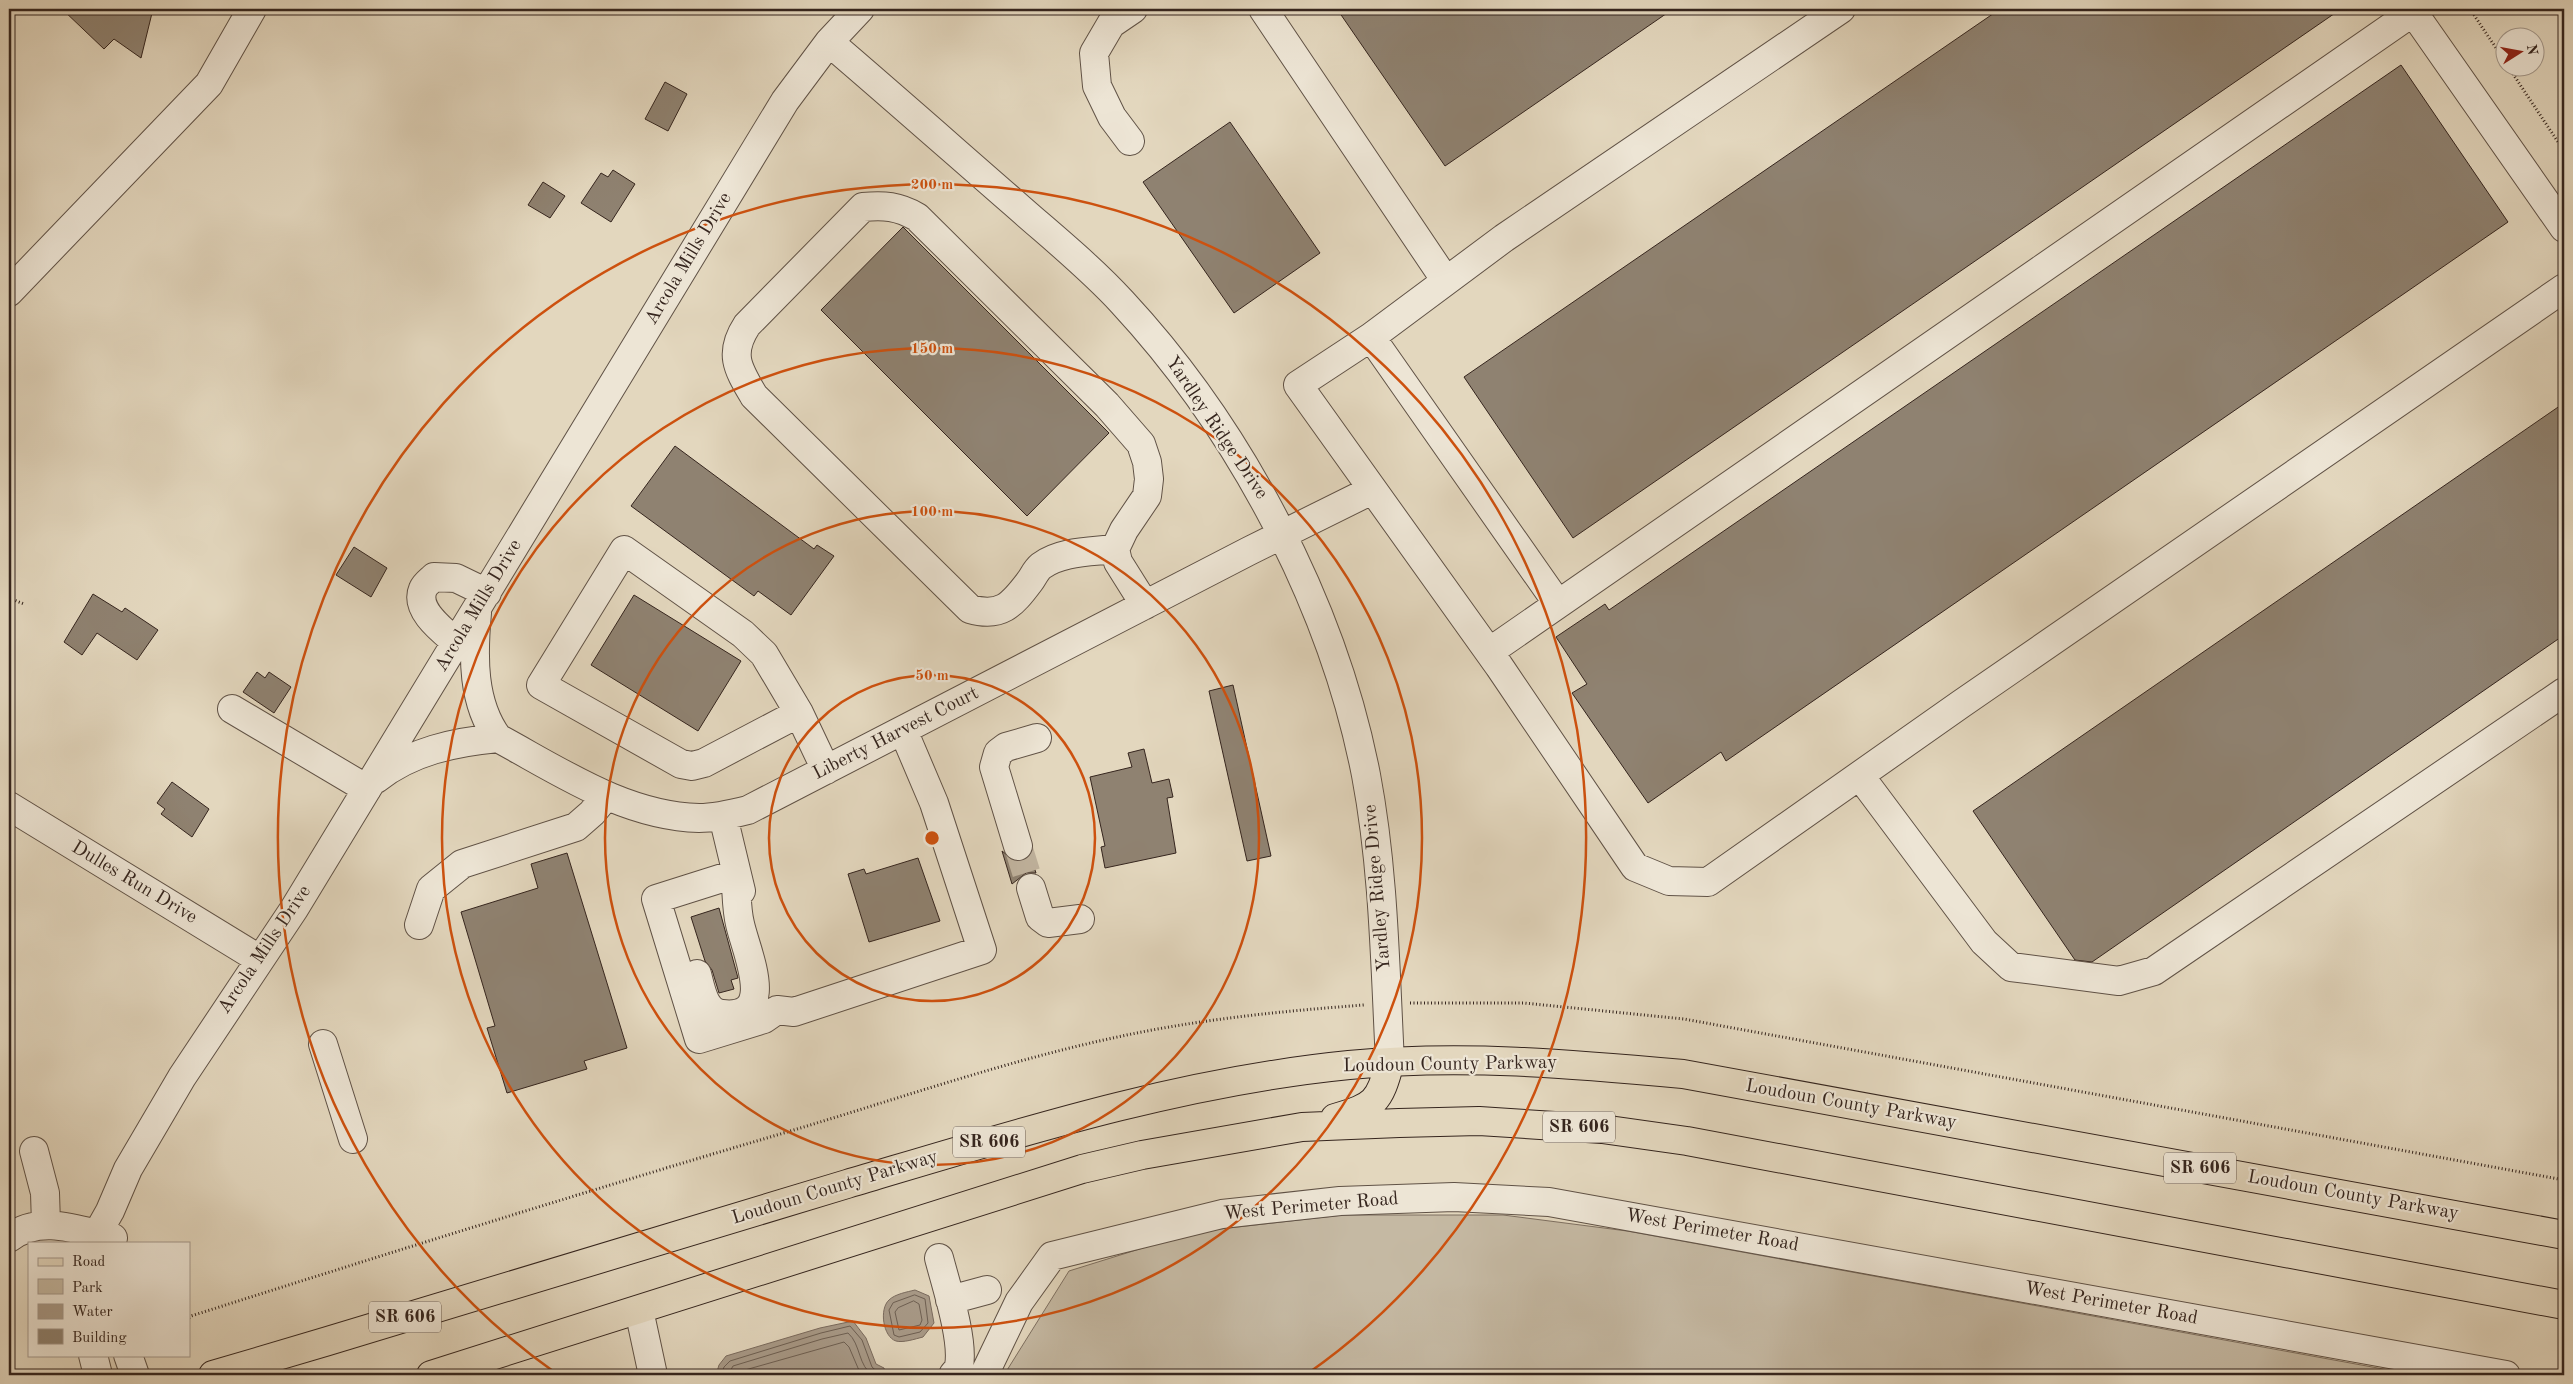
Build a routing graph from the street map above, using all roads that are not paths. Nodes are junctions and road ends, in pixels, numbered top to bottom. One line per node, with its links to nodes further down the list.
1 (252, 9): 12 (street)
2 (860, 9): 7 (street, Arcola Mills Drive)
3 (1133, 9): 8 (street)
4 (1263, 9): 10 (street)
5 (1841, 9): 10 (street)
6 (2412, 10): 9 (street); 19 (street)
7 (829, 42): 15 (street, Yardley Ridge Drive); 17 (street, Arcola Mills Drive)
8 (1130, 141)
9 (2564, 228)
10 (1446, 281): 13 (street)
11 (2564, 288): 29 (street)
12 (9, 292)
13 (1371, 337): 14 (street); 19 (street)
14 (1372, 490): 15 (street, Liberty Harvest Court); 21 (street)
15 (1282, 534): 18 (street, Liberty Harvest Court); 43 (street, Yardley Ridge Drive)
16 (1115, 549): 16 (street); 18 (street)
17 (482, 601): 20 (street, Arcola Mills Drive); 20 (street); 26 (street)
18 (1145, 604): 25 (street, Liberty Harvest Court)
19 (1558, 604): 21 (street)
20 (457, 643): 30 (street, Arcola Mills Drive)
21 (1489, 652): 29 (street)
22 (2564, 692): 29 (street)
23 (232, 709): 30 (street)
24 (798, 713): 24 (street); 28 (street)
25 (903, 730): 28 (street, Liberty Harvest Court); 41 (street)
26 (498, 738): 30 (street); 31 (street, Liberty Harvest Court)
27 (1037, 738): 34 (street)
28 (826, 770): 33 (street, Liberty Harvest Court)
29 (1860, 776)
30 (369, 786): 40 (street, Arcola Mills Drive)
31 (606, 796): 33 (street, Liberty Harvest Court); 39 (street)
32 (9, 806): 40 (street, Dulles Run Drive)
33 (723, 816): 35 (street)
34 (1018, 846)
35 (735, 874): 37 (street); 37 (street); 41 (street)
36 (1031, 888): 38 (street)
37 (672, 894): 41 (street)
38 (1080, 919)
39 (419, 924)
40 (259, 959): 50 (street, Arcola Mills Drive)
41 (777, 1010)
42 (324, 1044): 45 (street)
43 (1390, 1062): 44 (main road); 48 (main road, Loudoun County Parkway / SR 606); 60 (main road, Loudoun County Parkway / SR 606)
44 (1302, 1128): 54 (main road, SR 606); 55 (main road, SR 606)
45 (353, 1139)
46 (34, 1151): 47 (street)
47 (46, 1224): 49 (street, Arcola Mills Drive); 50 (street, Arcola Mills Drive)
48 (2564, 1235)
49 (9, 1238)
50 (104, 1240)
51 (939, 1258): 53 (street)
52 (987, 1290): 53 (street)
53 (950, 1300): 63 (street)
54 (2564, 1305)
55 (639, 1310): 61 (main road, SR 606); 62 (street)
56 (94, 1356): 58 (street)
57 (128, 1356): 59 (street)
58 (98, 1375)
59 (135, 1375)
60 (213, 1375)
61 (431, 1375)
62 (654, 1375)
63 (953, 1375)
64 (984, 1375): 65 (street, West Perimeter Road)
65 (2506, 1375)

